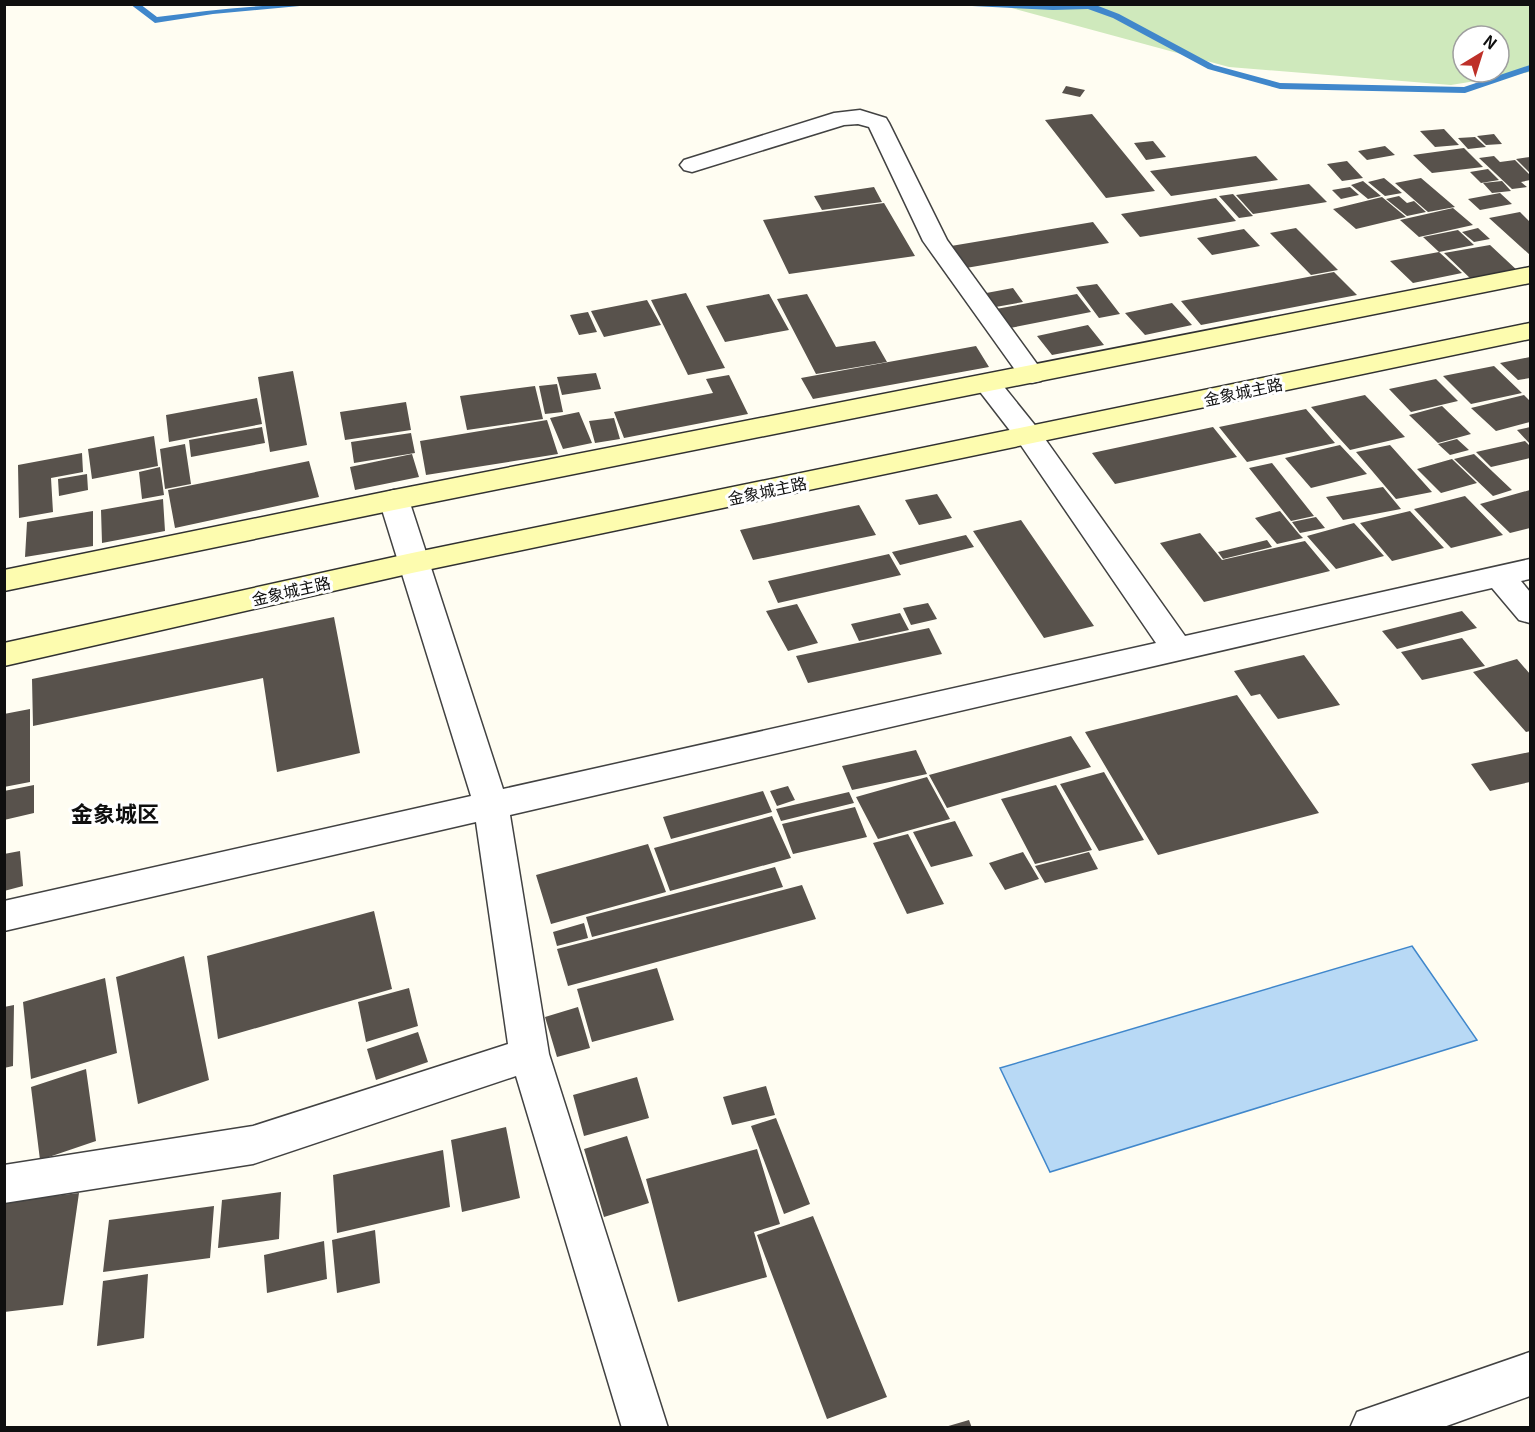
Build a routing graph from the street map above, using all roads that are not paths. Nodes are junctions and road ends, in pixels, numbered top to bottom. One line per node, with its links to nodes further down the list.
1 (692, 165): 4 (street)
2 (1530, 275): 4 (main road)
3 (1530, 331): 6 (main road, 金象城主路)
4 (1032, 375): 5 (main road)
5 (987, 384): 6 (street); 7 (main road)
6 (1028, 435): 8 (main road, 金象城主路); 12 (street)
7 (394, 500): 8 (street); 10 (main road)
8 (412, 563): 13 (main road, 金象城主路); 14 (street)
9 (1515, 573): 11 (street); 12 (street)
10 (4, 581)
11 (1530, 612)
12 (1176, 648): 14 (street)
13 (4, 654)
14 (491, 806): 15 (street); 16 (street)
15 (4, 916)
16 (529, 1054): 17 (street); 19 (street)
17 (4, 1184)
18 (1530, 1374): 20 (street)
19 (645, 1428)
20 (1373, 1428)

